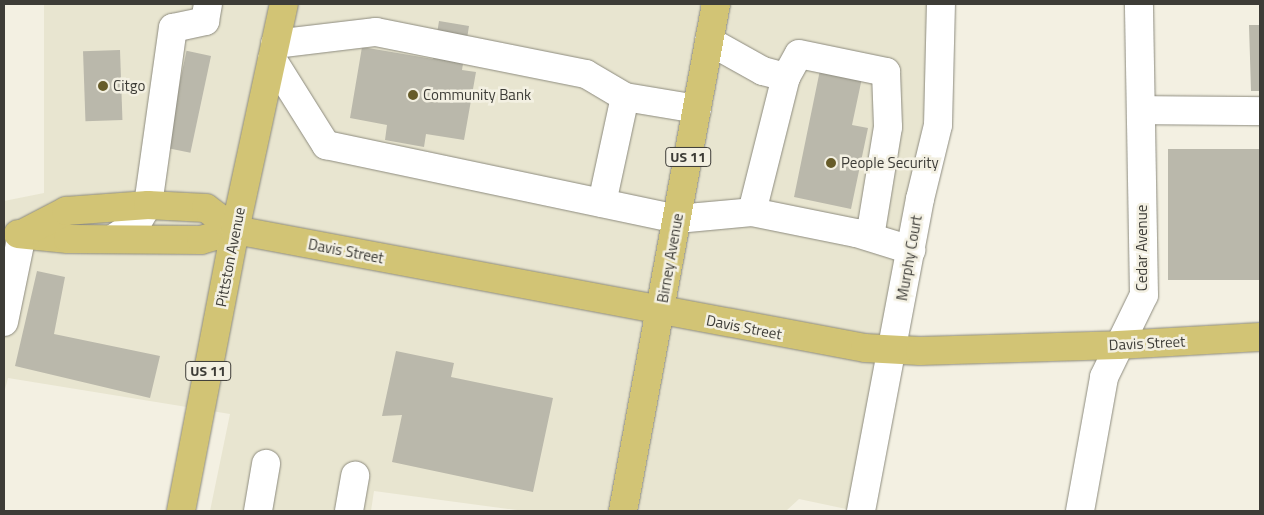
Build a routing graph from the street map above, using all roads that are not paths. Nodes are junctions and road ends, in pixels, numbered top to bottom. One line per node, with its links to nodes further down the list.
1 (208, 4): 14 (street)
2 (284, 4): 7 (main road, Pittston Avenue / US 11)
3 (716, 4): 6 (main road, Birney Avenue / US 11)
4 (941, 4): 21 (street, Murphy Court)
5 (1139, 4): 11 (street, Cedar Avenue)
6 (710, 41): 8 (street); 10 (main road, Birney Avenue / US 11)
7 (274, 52): 9 (street); 13 (street); 17 (main road, Pittston Avenue / US 11)
8 (786, 76): 15 (street); 19 (street)
9 (625, 97): 10 (street); 13 (street)
10 (697, 109): 16 (main road, Birney Avenue / US 11)
11 (1141, 110): 12 (street); 25 (street, Cedar Avenue)
12 (1260, 111)
13 (602, 203): 16 (street)
14 (148, 205): 17 (main road, Davis Street); 18 (main road, Davis Street); 20 (street)
15 (752, 212): 16 (street); 19 (street)
16 (677, 219): 22 (main road, Birney Avenue / US 11)
17 (235, 230): 20 (main road, Davis Street); 22 (main road, Davis Street); 29 (main road, Pittston Avenue / US 11)
18 (13, 235): 20 (main road, Davis Street); 23 (street)
19 (870, 237): 21 (street)
20 (114, 238)
21 (911, 250): 26 (street, Murphy Court)
22 (660, 310): 26 (main road, Davis Street); 32 (main road, Birney Avenue / US 11)
23 (4, 322)
24 (1260, 337): 25 (main road, Davis Street)
25 (1118, 346): 26 (main road, Davis Street); 34 (street, Cedar Avenue)
26 (892, 350): 33 (street, Murphy Court)
27 (266, 464): 30 (street)
28 (355, 476): 31 (street)
29 (180, 511)
30 (258, 511)
31 (349, 511)
32 (623, 511)
33 (861, 511)
34 (1080, 511)

